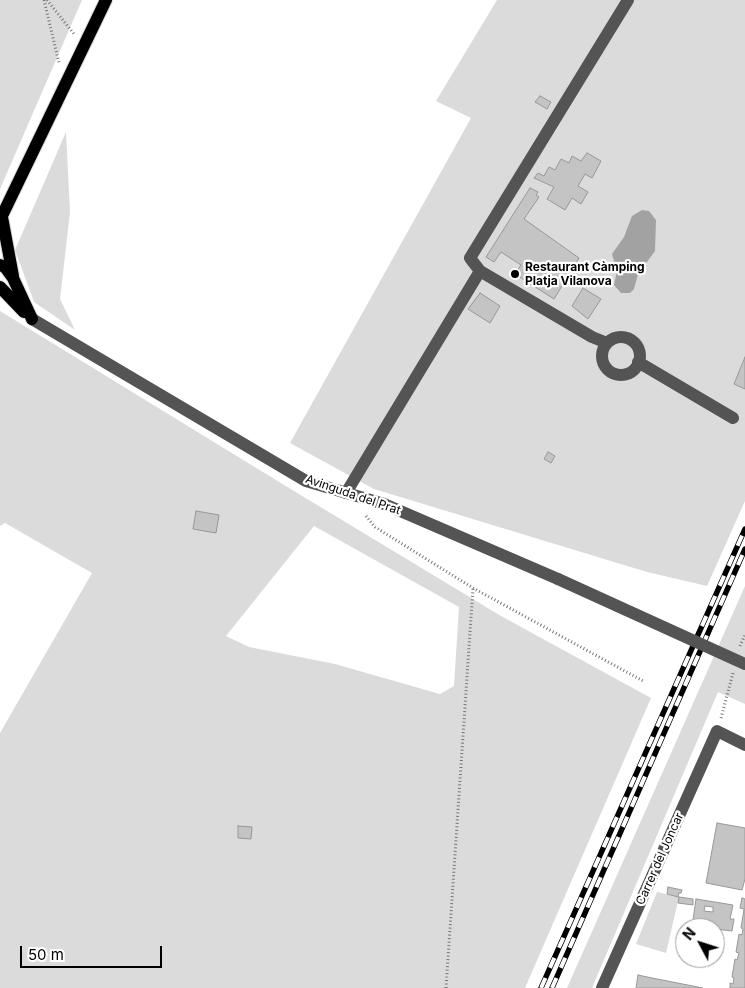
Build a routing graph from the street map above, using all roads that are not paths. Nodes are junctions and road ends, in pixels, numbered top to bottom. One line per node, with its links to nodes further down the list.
1 (106, 0): 3 (main road)
2 (628, 0): 5 (street)
3 (1, 218): 6 (main road)
4 (0, 265): 6 (main road)
5 (480, 271): 11 (street); 14 (street)
6 (13, 278): 10 (main road)
7 (0, 287): 9 (main road)
8 (0, 301): 9 (main road)
9 (22, 310): 10 (main road)
10 (32, 319): 14 (street, Avinguda del Prat)
11 (606, 343): 12 (street); 12 (street)
12 (638, 362): 13 (street)
13 (734, 418)
14 (346, 493): 15 (street, Avinguda del Prat, bridge)
15 (739, 661)
16 (745, 745): 17 (street, Carrer del Joncar)
17 (602, 988)

